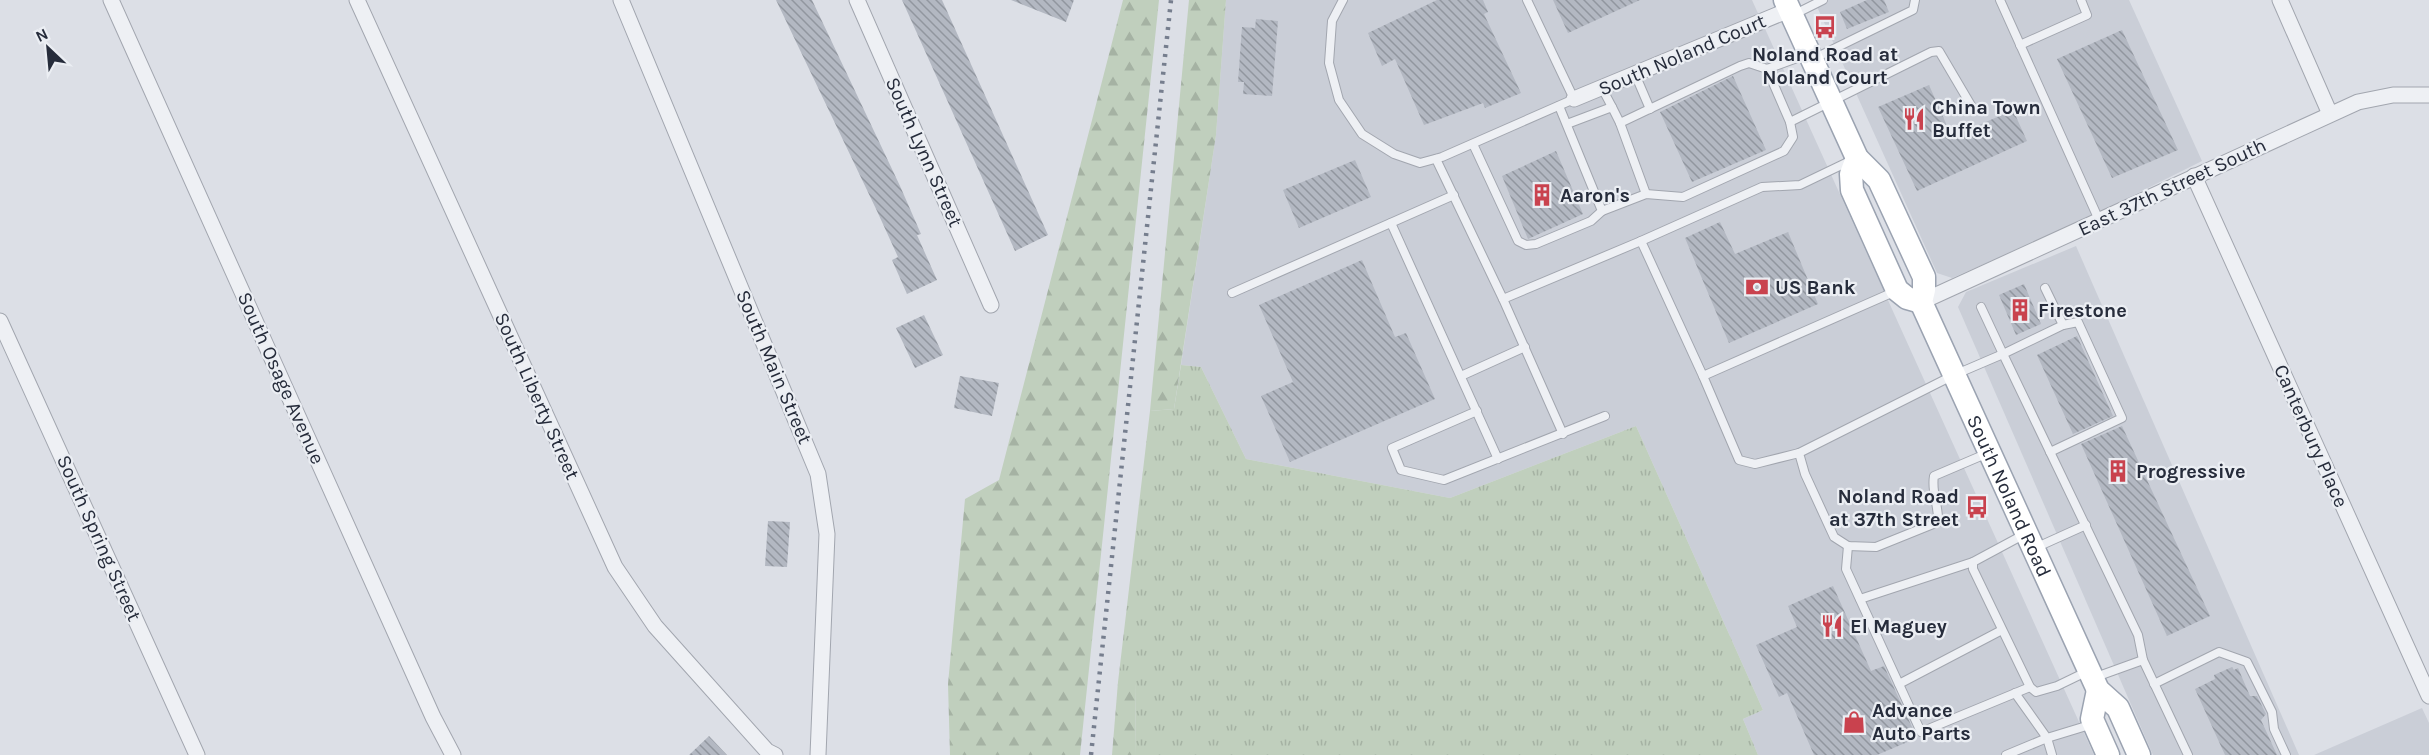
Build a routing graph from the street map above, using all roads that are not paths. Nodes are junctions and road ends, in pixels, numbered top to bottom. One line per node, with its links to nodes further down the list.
1 (111, 0): 76 (street, South Osage Avenue)
2 (357, 0): 77 (street, South Liberty Street)
3 (621, 0): 78 (street, South Main Street)
4 (857, 0): 44 (street, South Lynn Street)
5 (1343, 0): 31 (lane, South Noland Court)
6 (1527, 0): 19 (lane, South Noland Court)
7 (1823, 0): 12 (lane)
8 (1916, 0): 14 (lane)
9 (2000, 0): 13 (lane)
10 (2081, 0): 13 (lane)
11 (2280, 0): 25 (street)
12 (1789, 9): 14 (main road, South Noland Road); 16 (street, South Noland Court)
13 (2020, 45): 36 (lane)
14 (1810, 56): 15 (lane); 20 (main road, South Noland Road)
15 (1767, 69): 24 (lane); 26 (lane)
16 (1635, 74): 17 (street, South Noland Court); 24 (lane)
17 (1602, 87): 19 (street, South Noland Court); 22 (lane)
18 (2429, 95): 25 (street, East 37th Street South)
19 (1574, 99): 21 (lane, South Noland Court)
20 (1831, 102): 23 (lane); 26 (lane); 30 (main road, South Noland Road)
21 (1559, 106): 28 (lane); 29 (lane, South Noland Court)
22 (1612, 107): 27 (lane); 28 (lane)
23 (1972, 107)
24 (1650, 109): 27 (lane)
25 (2330, 114): 32 (street, East 37th Street South)
26 (1790, 122): 33 (lane)
27 (1620, 123): 33 (lane)
28 (1566, 124): 35 (lane)
29 (1473, 144): 31 (lane, South Noland Court); 35 (lane)
30 (1857, 158): 38 (lane); 40 (main road); 43 (main road, South Noland Road)
31 (1436, 159): 34 (lane)
32 (2194, 176): 36 (street, East 37th Street South); 72 (street, Canterbury Place)
33 (1646, 194): 35 (lane)
34 (1454, 195): 37 (lane); 42 (lane)
35 (1602, 211)
36 (2099, 220): 43 (street, East 37th Street South)
37 (1391, 223): 41 (lane); 51 (lane)
38 (1641, 241): 42 (lane); 52 (lane)
39 (2045, 288): 47 (lane)
40 (1897, 290): 43 (main road); 52 (lane)
41 (1232, 293)
42 (1503, 299): 48 (lane)
43 (1920, 302): 50 (main road, South Noland Road)
44 (991, 305)
45 (1982, 308): 49 (lane)
46 (0, 321): 75 (street, South Spring Street)
47 (2063, 325): 49 (lane); 56 (lane)
48 (1525, 347): 51 (lane); 55 (lane)
49 (2003, 354): 50 (lane); 56 (lane)
50 (1954, 375): 57 (lane); 58 (main road, South Noland Road)
51 (1461, 376): 53 (lane)
52 (1703, 376): 57 (lane)
53 (1477, 411): 59 (lane); 59 (lane)
54 (1605, 416): 55 (lane)
55 (1563, 434): 59 (lane)
56 (2050, 452): 60 (lane)
57 (1799, 453): 62 (lane)
58 (1990, 453): 61 (main road, South Noland Road); 62 (lane)
59 (1498, 459)
60 (2086, 525): 61 (lane); 66 (lane)
61 (2030, 541): 63 (lane); 67 (main road, South Noland Road)
62 (1848, 546): 64 (lane)
63 (1973, 562): 64 (lane); 65 (lane)
64 (1860, 599): 68 (lane)
65 (2002, 630): 68 (lane); 70 (lane)
66 (2143, 660): 67 (lane); 69 (lane)
67 (2093, 680): 70 (lane); 73 (main road); 82 (main road, South Noland Road)
68 (1899, 684): 71 (lane)
69 (2154, 684): 83 (lane); 84 (lane)
70 (2030, 687): 71 (lane)
71 (2015, 693): 74 (lane)
72 (2429, 696)
73 (2094, 724): 74 (lane); 81 (main road)
74 (2047, 738): 79 (lane); 80 (lane)
75 (197, 755)
76 (453, 755)
77 (775, 755)
78 (818, 755)
79 (2006, 755)
80 (2052, 755)
81 (2108, 755)
82 (2139, 755)
83 (2188, 755)
84 (2286, 755)

